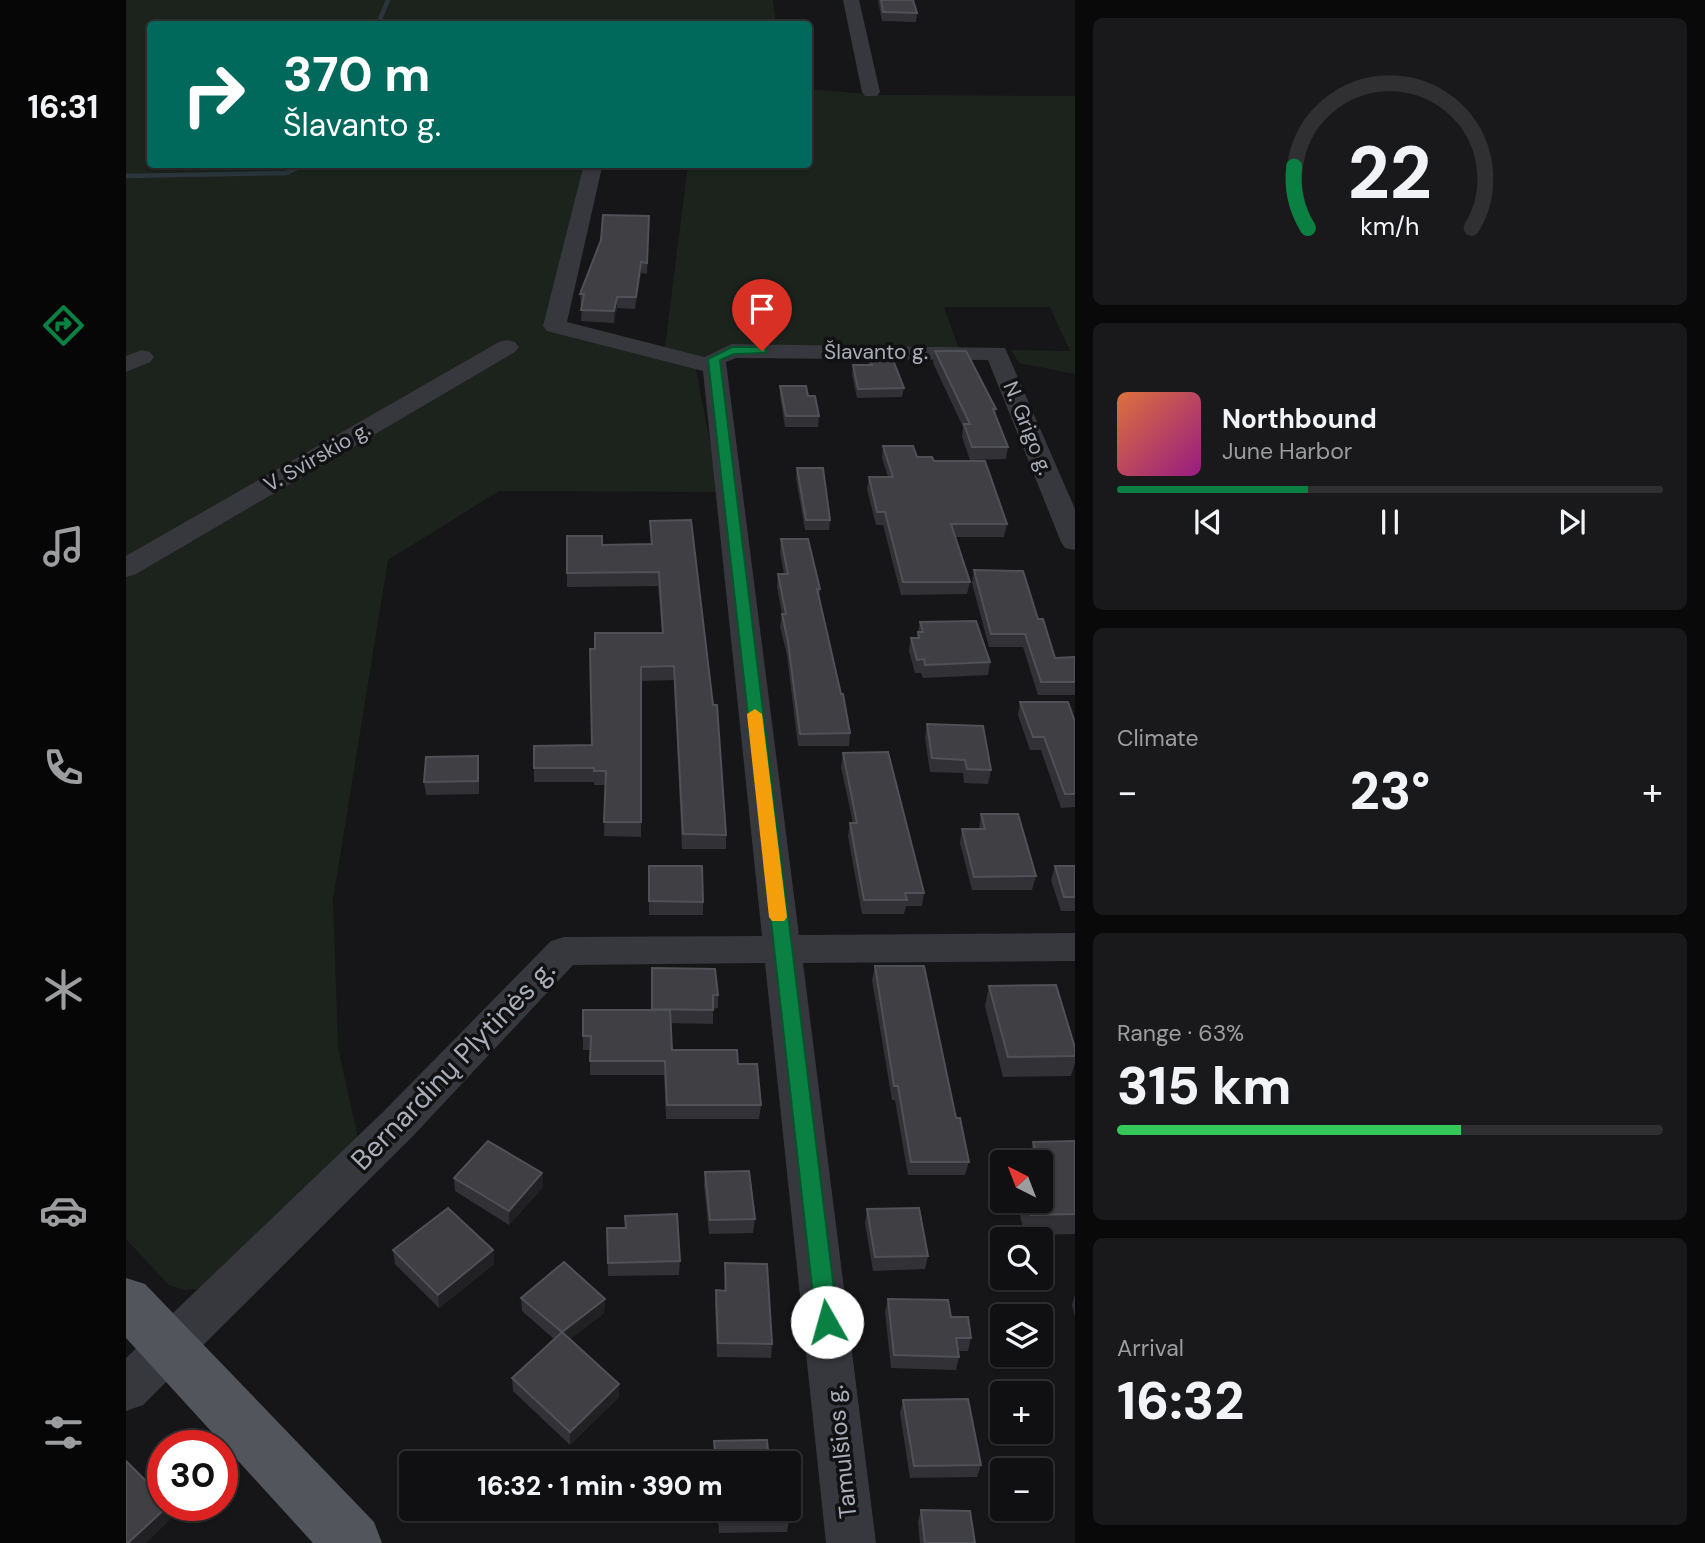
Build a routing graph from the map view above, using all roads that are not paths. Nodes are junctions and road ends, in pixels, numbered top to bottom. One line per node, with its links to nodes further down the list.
1 (851, 0): 2 (street)
2 (872, 92)
3 (592, 168): 6 (street)
4 (507, 347): 8 (street, V. Svirskio g.)
5 (997, 353): 6 (street, Šlavanto g.); 7 (street, N. Grigo g.)
6 (714, 363): 9 (street, Tamulšios g.)
7 (1075, 542)
8 (126, 568)
9 (782, 947): 10 (street, Bernardinų Plytinės g.); 12 (street, Bernardinų Plytinės g.); 15 (street, Tamulšios g.)
10 (1075, 947)
11 (126, 1301): 12 (main road)
12 (169, 1347): 13 (street, Bernardinų Plytinės g.); 14 (main road)
13 (126, 1390)
14 (353, 1543)
15 (851, 1543)

